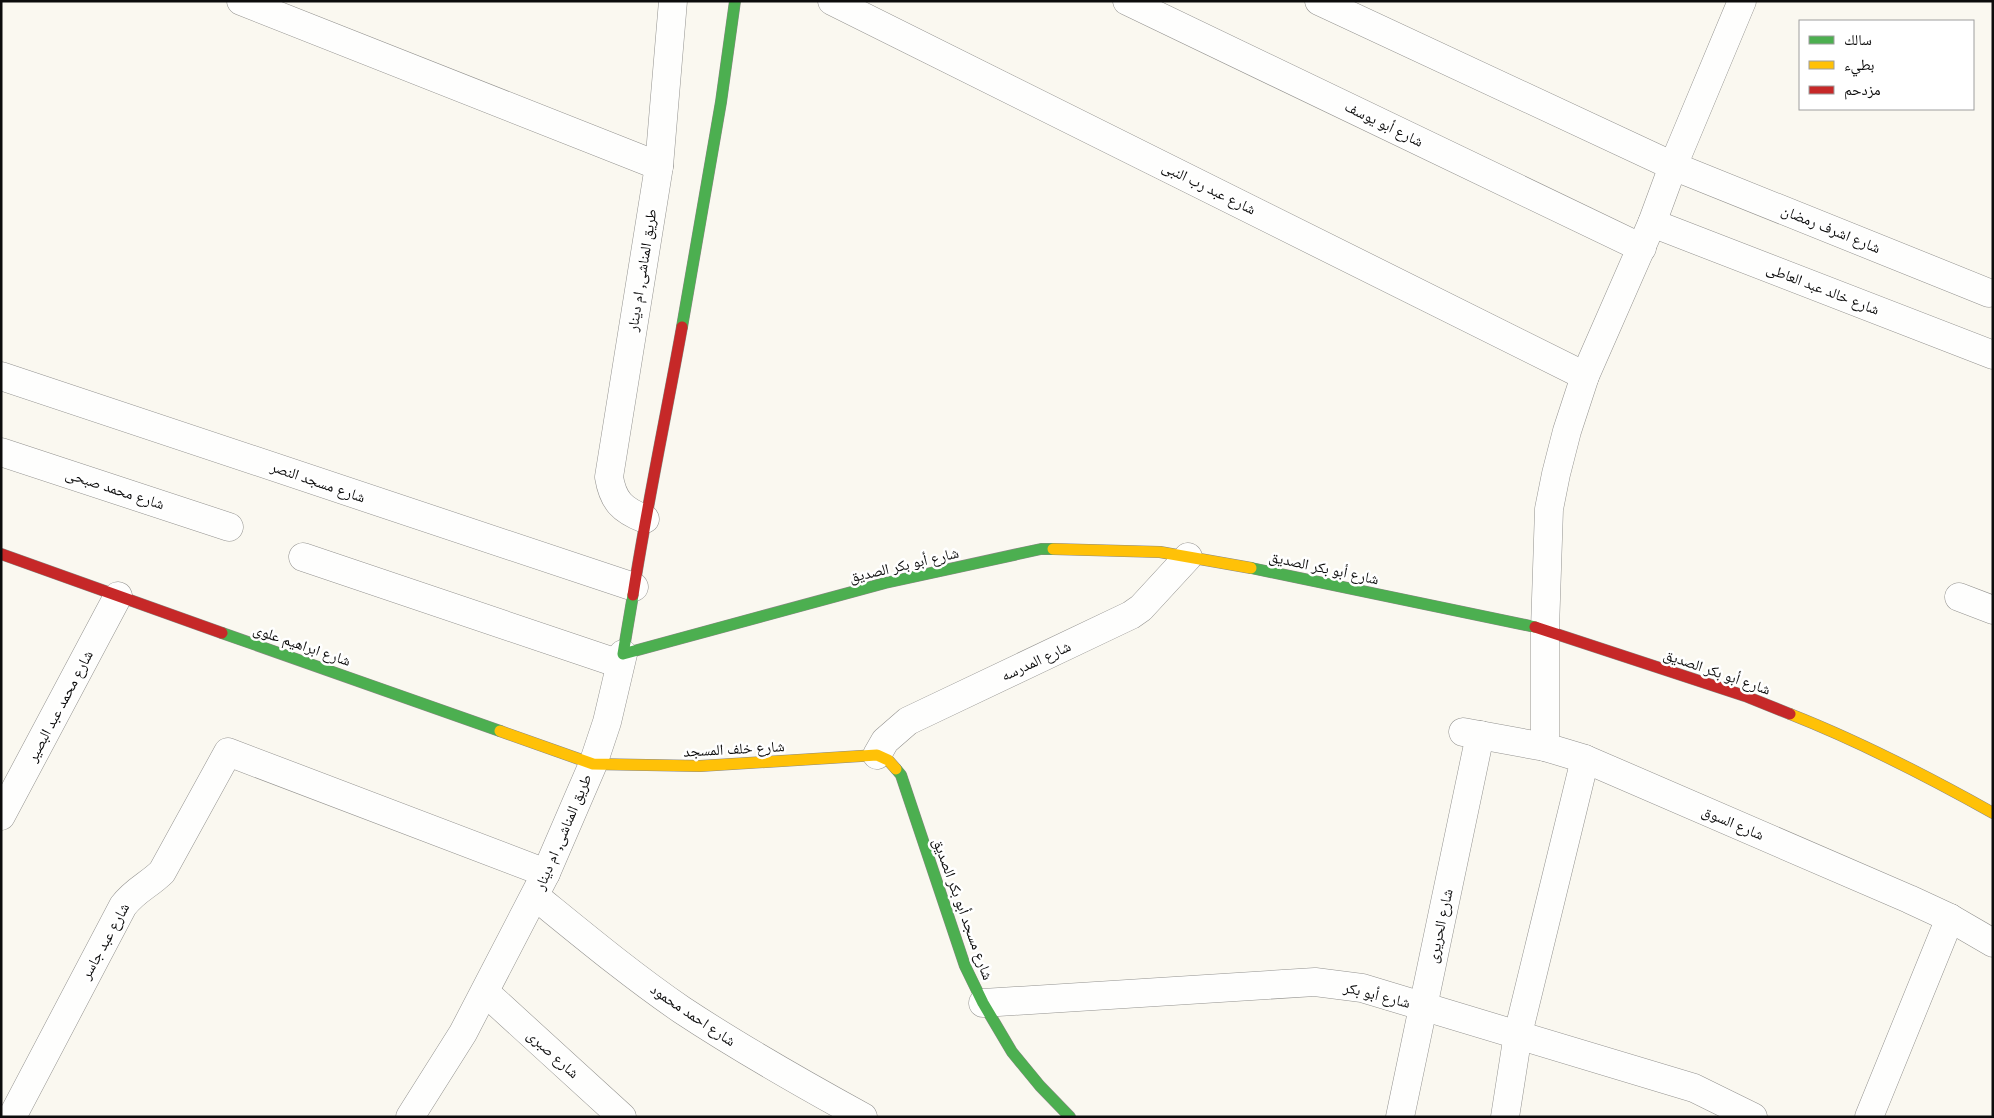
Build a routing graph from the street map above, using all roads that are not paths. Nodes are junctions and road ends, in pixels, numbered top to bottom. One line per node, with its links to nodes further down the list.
1 (241, 1): 8 (street)
2 (672, 1): 8 (street, طريق المناشى, ام دينار)
3 (735, 1): 17 (street, طريق المناشى, ام دينار)
4 (832, 1): 15 (street, شارع عبد رب النبى)
5 (1127, 1): 11 (street, شارع أبو يوسف)
6 (1319, 1): 9 (street, شارع اشرف رمضان)
7 (1742, 1): 9 (street)
8 (659, 166): 17 (street, طريق المناشى, ام دينار)
9 (1674, 166): 10 (street); 12 (street, شارع اشرف رمضان)
10 (1652, 223): 11 (street); 13 (street, شارع خالد عبد العاطى)
11 (1642, 248): 15 (street)
12 (1989, 293)
13 (1993, 355)
14 (1, 376): 22 (street, شارع مسجد النصر)
15 (1585, 376): 26 (street)
16 (1, 452): 18 (street, شارع محمد صبحى)
17 (645, 519): 22 (street, طريق المناشى, ام دينار)
18 (229, 527)
19 (1, 554): 23 (street, شارع ابراهيم علوى)
20 (304, 557): 27 (street)
21 (1188, 557): 26 (street, شارع أبو بكر الصديق); 27 (street, شارع أبو بكر الصديق); 31 (street, شارع المدرسه)
22 (634, 587): 27 (street, طريق المناشى, ام دينار)
23 (118, 596): 33 (street, شارع ابراهيم علوى); 35 (street, شارع محمد عبد البصير)
24 (1959, 597): 25 (street)
25 (1993, 610)
26 (1545, 629): 29 (street); 34 (street, شارع أبو بكر الصديق)
27 (622, 659): 33 (street, طريق المناشى, ام دينار)
28 (1471, 733): 29 (street, شارع السوق); 41 (street, شارع الحريرى)
29 (1545, 747): 32 (street, شارع السوق)
30 (228, 752): 36 (street, شارع احمد محمود); 45 (street, شارع عبد جاسر)
31 (877, 755): 33 (street, شارع خلف المسجد); 40 (street, شارع مسجد أبو بكر الصديق)
32 (1585, 759): 37 (street, شارع السوق); 42 (street)
33 (593, 764): 36 (street, طريق المناشى, ام دينار)
34 (1993, 813)
35 (1, 816)
36 (541, 884): 39 (street, طريق المناشى, ام دينار); 47 (street, شارع احمد محمود)
37 (1950, 918): 38 (street, شارع السوق); 51 (street)
38 (1993, 943)
39 (485, 992): 43 (street, طريق المناشى, ام دينار); 46 (street, شارع صبرى)
40 (982, 1003): 41 (street, شارع أبو بكر); 44 (street, شارع مسجد أبو بكر الصديق)
41 (1423, 1006): 42 (street, شارع أبو بكر); 48 (street, شارع الحريرى)
42 (1518, 1034): 49 (street); 50 (street, شارع أبو بكر)
43 (419, 1113)
44 (1063, 1115)
45 (12, 1117)
46 (622, 1117)
47 (863, 1117)
48 (1400, 1117)
49 (1506, 1117)
50 (1753, 1117)
51 (1869, 1117)

